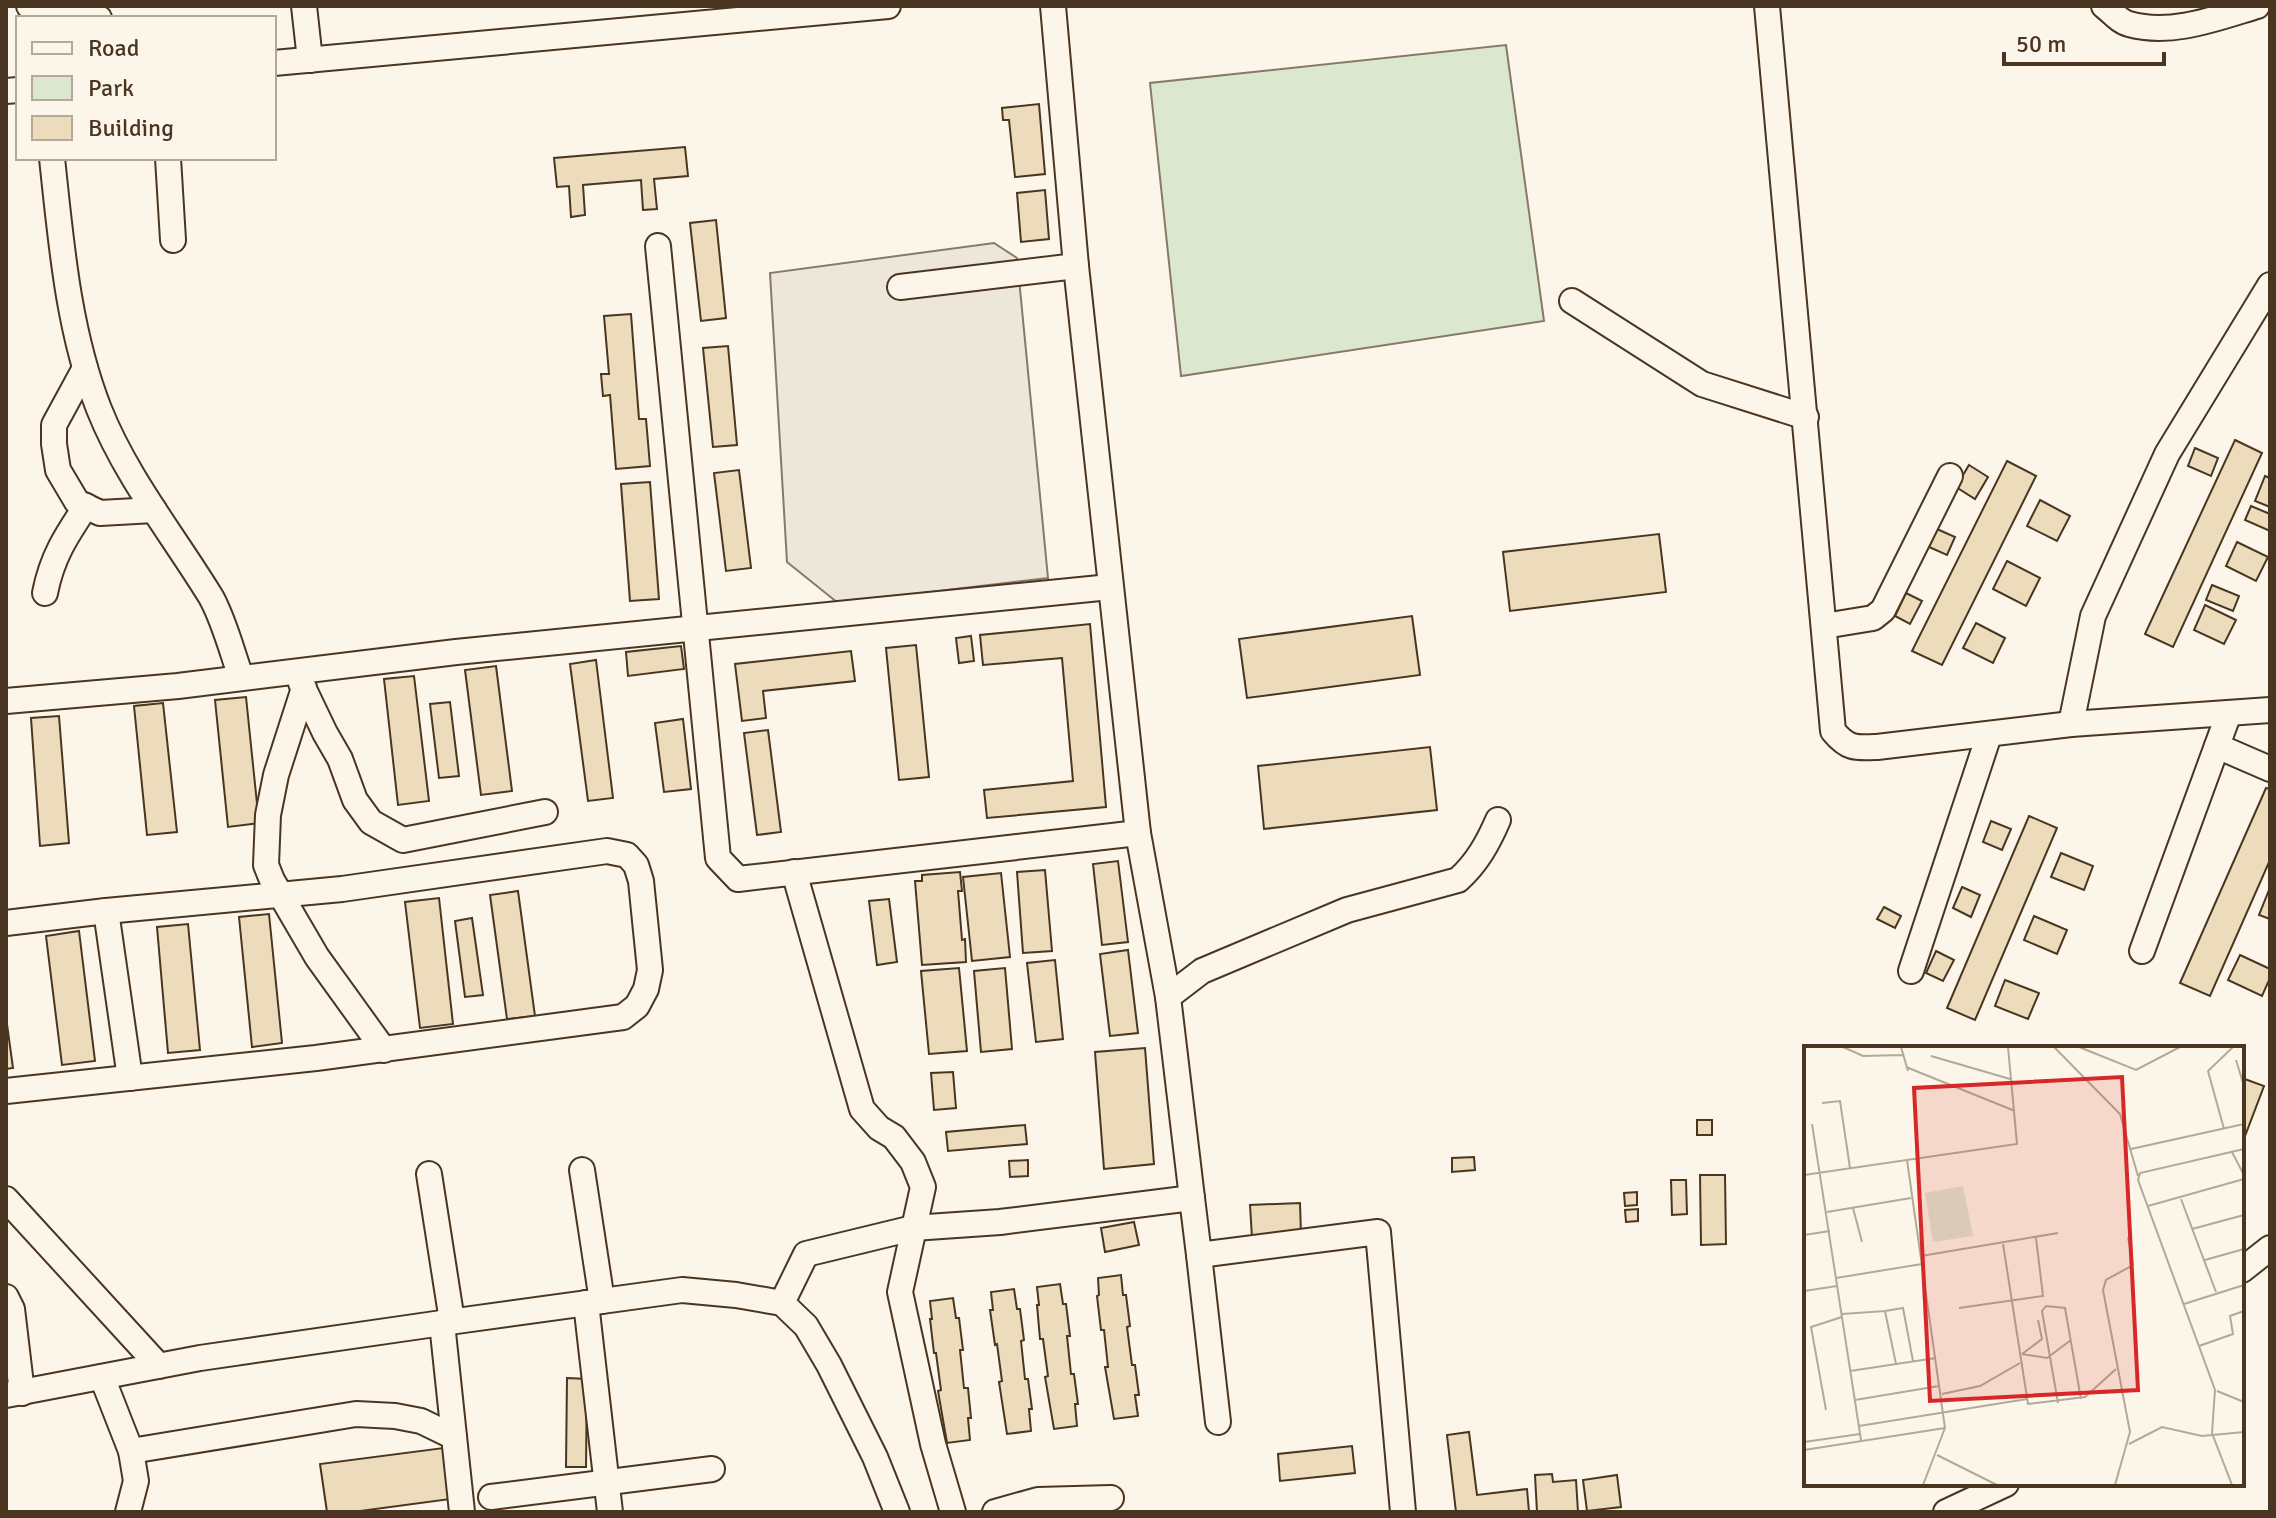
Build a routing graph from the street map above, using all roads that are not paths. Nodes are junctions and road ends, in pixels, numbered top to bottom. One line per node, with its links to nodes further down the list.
1 (29, 6): 8 (street)
2 (304, 6): 9 (street)
3 (888, 6): 9 (street)
4 (1053, 6): 15 (street)
5 (1767, 6): 20 (street)
6 (2104, 6): 7 (street)
7 (2257, 6)
8 (88, 16)
9 (310, 60): 10 (street)
10 (276, 63)
11 (52, 160): 19 (street)
12 (168, 160): 13 (street)
13 (173, 240)
14 (658, 246): 27 (street)
15 (1076, 266): 17 (street); 24 (street)
16 (2270, 285): 33 (street)
17 (900, 287)
18 (1572, 301): 20 (street)
19 (85, 368): 22 (street); 23 (street)
20 (1806, 417): 26 (street)
21 (1950, 476): 26 (street)
22 (86, 506): 23 (street); 25 (street)
23 (154, 510): 28 (street)
24 (1110, 587): 27 (street); 39 (street)
25 (45, 593)
26 (1824, 626): 34 (street)
27 (695, 629): 29 (street); 40 (street)
28 (241, 677): 29 (street); 30 (street)
29 (300, 680): 37 (street); 41 (street)
30 (6, 701)
31 (2270, 710): 32 (street)
32 (2229, 713): 33 (street); 35 (street)
33 (2071, 724): 34 (street)
34 (1989, 735): 45 (street)
35 (2217, 746): 36 (street); 44 (street)
36 (2270, 769)
37 (545, 812)
38 (1498, 820): 46 (street)
39 (1138, 833): 40 (street); 46 (street)
40 (794, 872): 54 (street)
41 (281, 895): 42 (street); 47 (street); 47 (street)
42 (106, 911): 43 (street); 48 (street)
43 (6, 923)
44 (2142, 951)
45 (1911, 971)
46 (1168, 997): 52 (street)
47 (384, 1050): 48 (street)
48 (130, 1078): 49 (street)
49 (6, 1091)
50 (582, 1170): 59 (street)
51 (429, 1174): 61 (street)
52 (1192, 1198): 54 (street); 56 (street)
53 (6, 1199): 62 (street)
54 (913, 1228): 60 (street); 77 (street)
55 (2270, 1248): 57 (street)
56 (1199, 1255): 65 (street); 79 (street)
57 (2244, 1268)
58 (6, 1297): 64 (street)
59 (594, 1302): 60 (street); 61 (street); 69 (street)
60 (782, 1303): 76 (street)
61 (447, 1322): 62 (street); 66 (street)
62 (159, 1366): 63 (street)
63 (102, 1377): 64 (street); 67 (street)
64 (14, 1394)
65 (1218, 1422)
66 (454, 1437): 67 (street); 74 (street)
67 (131, 1451): 73 (street)
68 (712, 1469): 69 (street)
69 (606, 1482): 71 (street); 75 (street)
70 (2002, 1486): 80 (street)
71 (491, 1497)
72 (1111, 1498): 78 (street)
73 (128, 1512)
74 (462, 1512)
75 (610, 1512)
76 (897, 1512)
77 (953, 1512)
78 (995, 1512)
79 (1403, 1512)
80 (1946, 1512)

